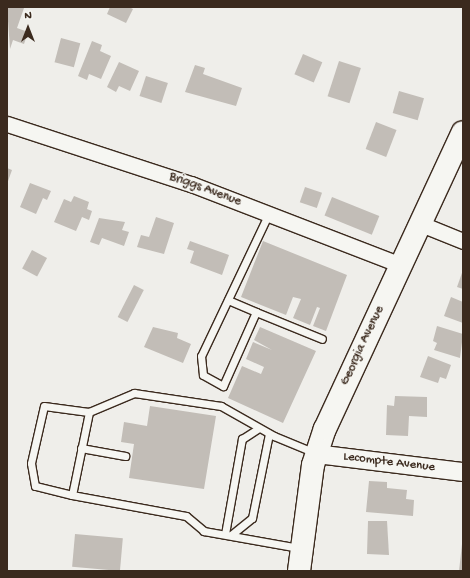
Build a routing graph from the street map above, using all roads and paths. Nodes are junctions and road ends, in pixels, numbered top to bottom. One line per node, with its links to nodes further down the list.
1 (7, 124): 3 (street, Briggs Avenue)
2 (463, 132): 4 (main road, Georgia Avenue)
3 (269, 213): 6 (street, Briggs Avenue); 7 (lane)
4 (421, 224): 5 (street); 6 (main road, Georgia Avenue)
5 (463, 241)
6 (401, 265): 14 (main road, Georgia Avenue)
7 (228, 300): 8 (lane); 8 (lane)
8 (256, 312): 9 (lane)
9 (322, 339)
10 (89, 412): 11 (lane); 13 (lane); 17 (lane)
11 (259, 428): 12 (lane); 18 (lane)
12 (269, 434): 14 (lane); 18 (lane)
13 (81, 448): 15 (lane); 17 (lane)
14 (316, 454): 16 (street, Lecompte Avenue); 19 (main road, Georgia Avenue)
15 (125, 456)
16 (462, 470)
17 (72, 494): 18 (lane)
18 (228, 534): 19 (lane)
19 (301, 549): 20 (main road, Georgia Avenue)
20 (299, 571)

